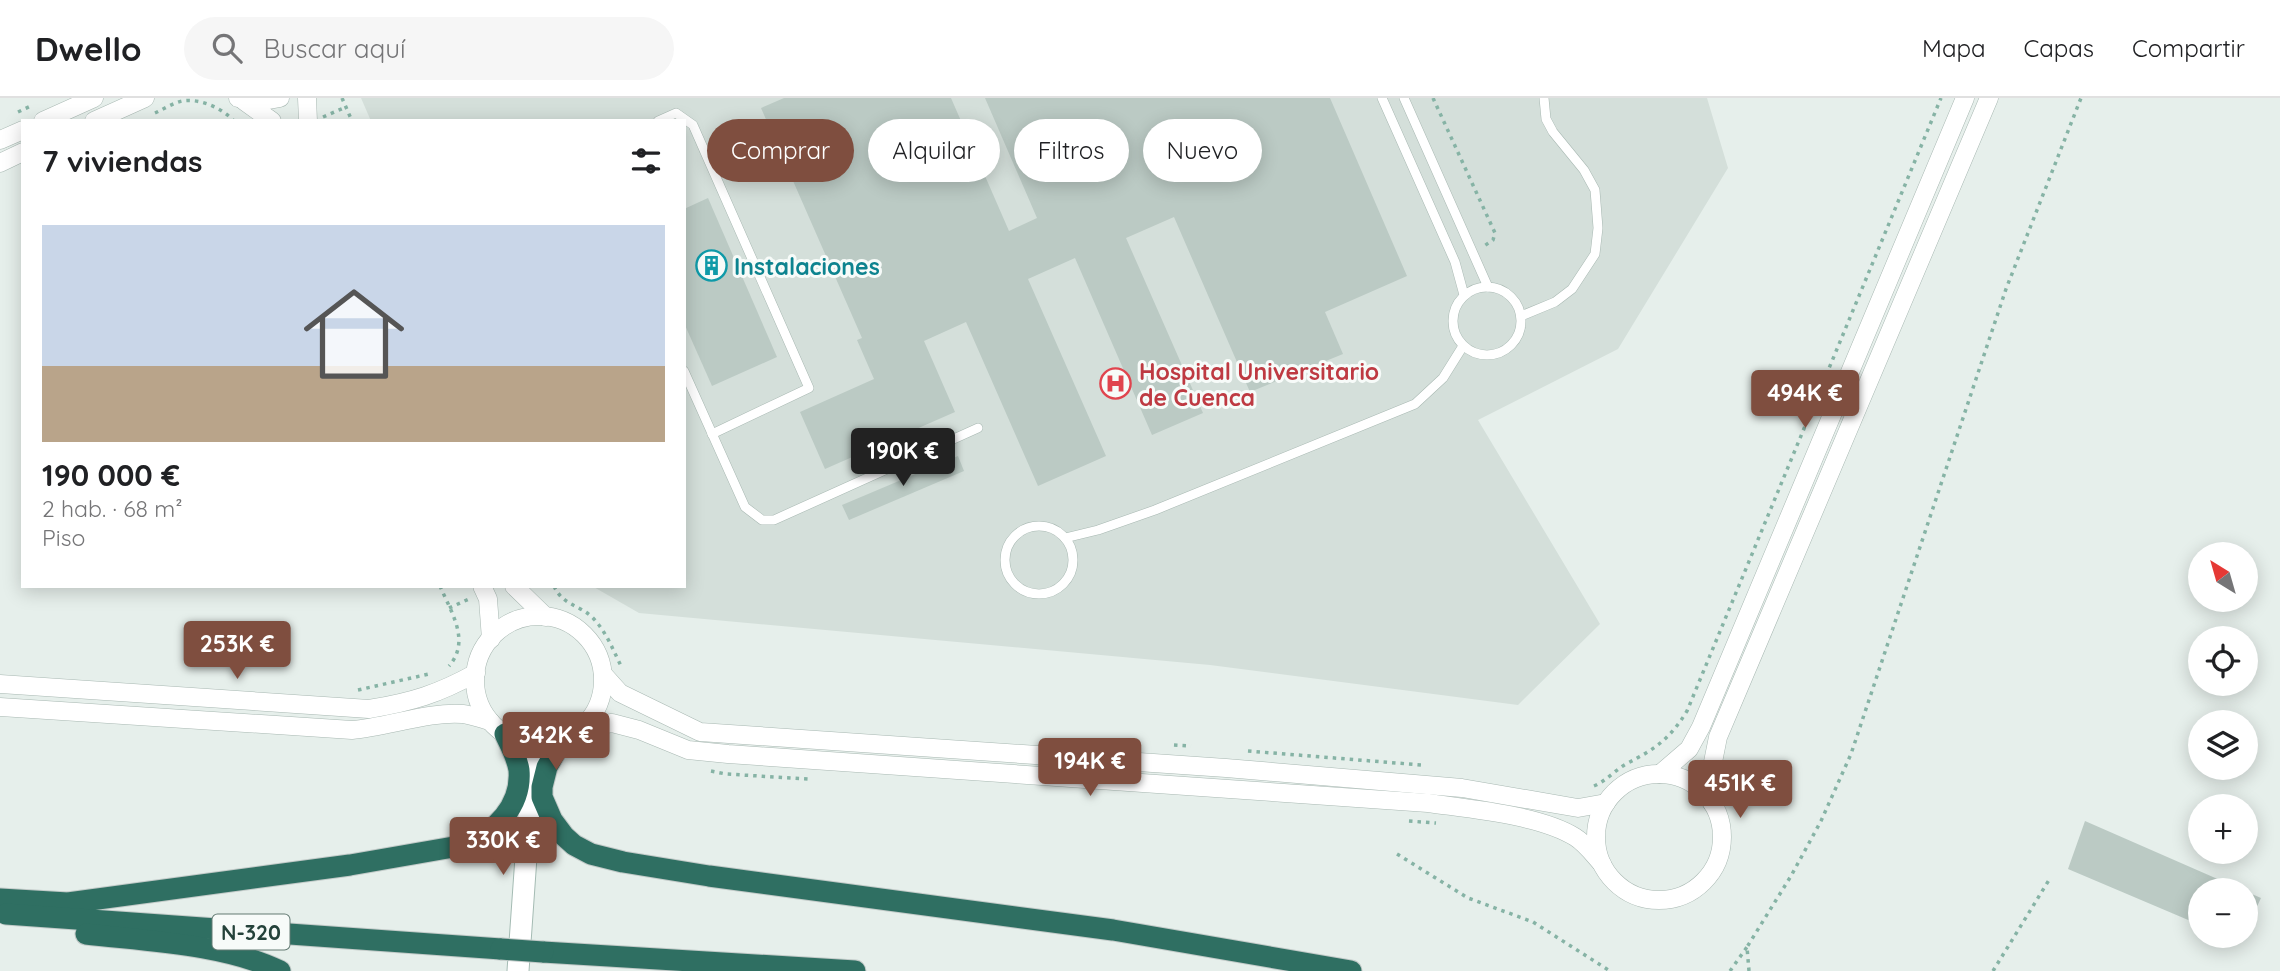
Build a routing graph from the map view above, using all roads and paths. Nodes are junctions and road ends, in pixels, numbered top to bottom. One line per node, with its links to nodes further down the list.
1 (94, 98): 16 (street)
2 (280, 98): 13 (street)
3 (307, 98): 20 (street)
4 (342, 98): 15 (path)
5 (1382, 98): 32 (lane)
6 (1404, 98): 30 (lane)
7 (1433, 98): 30 (path)
8 (1544, 98): 33 (lane)
9 (1941, 98): 62 (path)
10 (1965, 98): 60 (street)
11 (1989, 98): 64 (street)
12 (2081, 98): 71 (path)
13 (240, 99): 19 (street)
14 (147, 107): 17 (street); 18 (path)
15 (346, 107): 21 (path); 22 (path)
16 (40, 112)
17 (102, 119)
18 (232, 119)
19 (269, 119)
20 (308, 119)
21 (319, 119)
22 (351, 119)
23 (662, 119): 24 (lane)
24 (684, 119)
25 (686, 120): 37 (lane)
26 (18, 122): 27 (street)
27 (0, 140)
28 (21, 153): 29 (street)
29 (0, 163)
30 (1474, 254): 31 (lane)
31 (1488, 286): 32 (lane); 33 (lane)
32 (1464, 295): 34 (lane)
33 (1521, 316): 34 (lane)
34 (1463, 346): 38 (lane)
35 (686, 376): 37 (lane)
36 (978, 428): 37 (lane)
37 (712, 434)
38 (1065, 538): 38 (lane)
39 (441, 588): 45 (path)
40 (483, 588): 44 (street)
41 (516, 588): 43 (street)
42 (555, 588): 49 (path)
43 (546, 617): 44 (street); 48 (street)
44 (491, 639): 46 (street)
45 (443, 670)
46 (476, 673): 50 (street); 54 (street)
47 (430, 674): 51 (path)
48 (603, 674): 53 (street); 63 (street)
49 (626, 675)
50 (0, 684)
51 (358, 690)
52 (0, 706): 54 (street)
53 (581, 728): 55 (street); 66 (street)
54 (504, 732): 55 (street); 61 (street); 68 (highway)
55 (553, 742): 61 (street); 75 (highway)
56 (1172, 745): 57 (path)
57 (1199, 747)
58 (1241, 750): 59 (path)
59 (1420, 765)
60 (1660, 774): 63 (street); 64 (street)
61 (531, 786): 73 (street)
62 (1586, 790)
63 (1606, 803): 66 (street)
64 (1712, 803): 66 (street)
65 (1397, 853): 76 (path)
66 (1602, 864)
67 (2049, 880): 79 (path)
68 (0, 899)
69 (0, 913): 74 (highway, N-320, bridge)
70 (0, 925): 72 (highway)
71 (1747, 947): 77 (path); 78 (path)
72 (280, 971)
73 (518, 971)
74 (855, 971)
75 (1351, 971)
76 (1611, 971)
77 (1730, 971)
78 (1749, 971)
79 (1993, 971)

